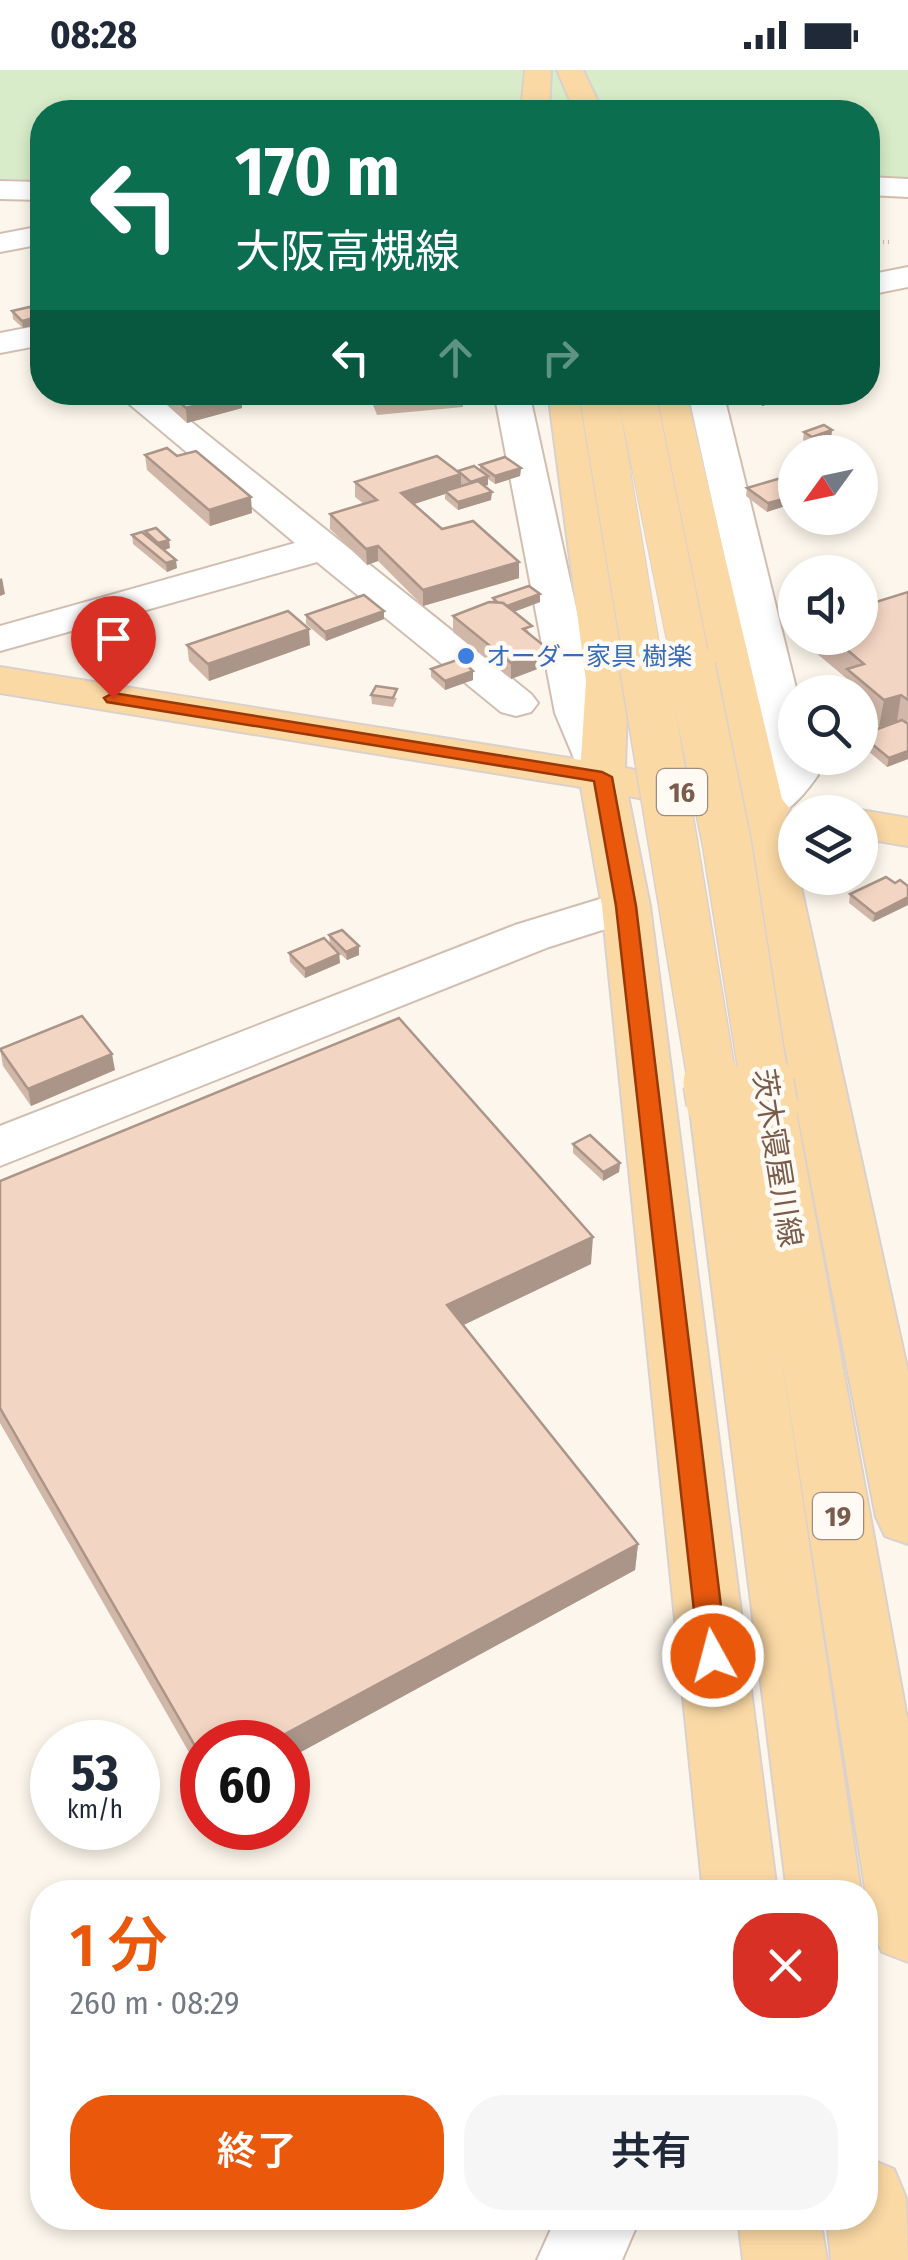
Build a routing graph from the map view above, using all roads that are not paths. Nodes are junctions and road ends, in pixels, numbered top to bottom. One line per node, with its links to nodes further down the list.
1 (539, 70): 3 (main road); 4 (main road)
2 (569, 70): 5 (main road); 6 (main road)
3 (535, 100)
4 (545, 100)
5 (574, 100)
6 (583, 100)
7 (880, 187): 8 (street)
8 (908, 188)
9 (0, 190): 10 (street)
10 (30, 191)
11 (30, 237): 12 (street)
12 (0, 243)
13 (0, 263): 14 (street)
14 (30, 265)
15 (908, 277): 16 (street)
16 (880, 283)
17 (30, 338): 18 (street)
18 (0, 344)
19 (148, 405): 26 (street)
20 (514, 405): 30 (street)
21 (569, 405): 30 (main road)
22 (601, 405): 37 (main road, 茨木寝屋川線 / 19, bridge)
23 (639, 405): 37 (main road, 茨木寝屋川線 / 19, bridge)
24 (671, 405): 32 (main road)
25 (708, 405): 31 (street)
26 (322, 548): 27 (street); 29 (street)
27 (0, 639)
28 (0, 680): 30 (main road, 16)
29 (516, 703)
30 (602, 777): 32 (main road, 16); 36 (main road)
31 (786, 795)
32 (778, 811)
33 (878, 827): 34 (main road)
34 (908, 832)
35 (793, 895): 39 (main road)
36 (626, 906): 38 (street); 40 (main road)
37 (742, 1104): 41 (main road, 茨木寝屋川線 / 19); 42 (main road, 茨木寝屋川線 / 19)
38 (0, 1147)
39 (908, 1518)
40 (739, 1880)
41 (823, 1880)
42 (908, 1926)
43 (593, 2230): 46 (street)
44 (781, 2230): 47 (main road)
45 (870, 2230): 48 (main road)
46 (579, 2260)
47 (785, 2260)
48 (874, 2260)

